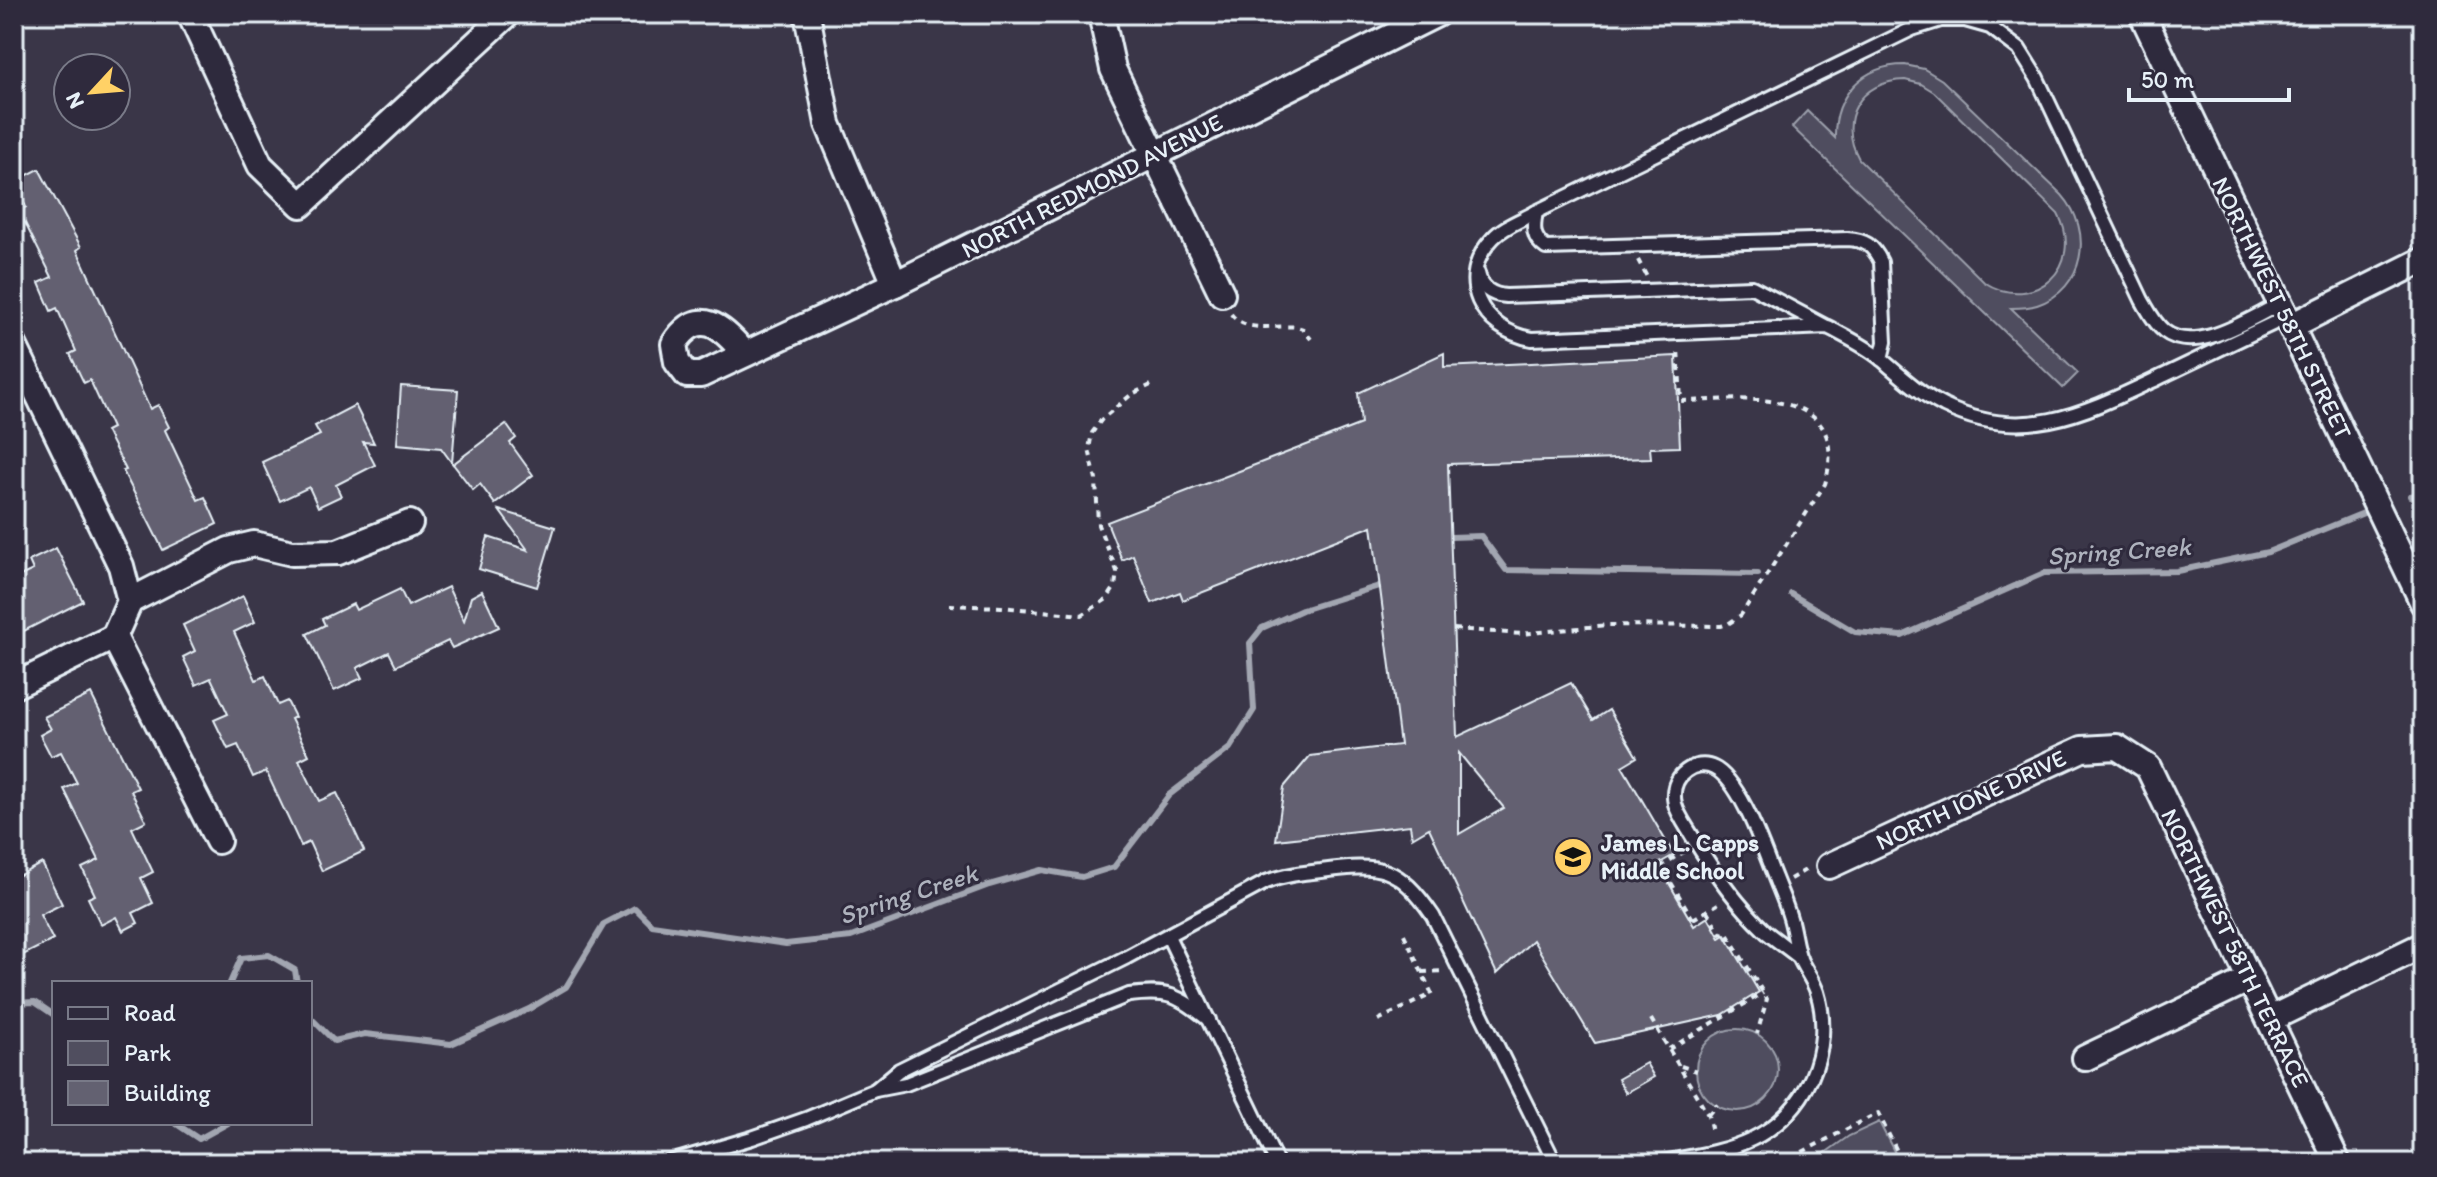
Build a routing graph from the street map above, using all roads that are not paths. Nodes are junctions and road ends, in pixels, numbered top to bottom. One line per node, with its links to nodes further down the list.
1 (190, 14): 2 (street)
2 (508, 14)
3 (807, 14): 11 (street)
4 (1101, 14): 7 (street)
5 (1437, 14): 7 (street, NORTH REDMOND AVENUE)
6 (2142, 14): 13 (street, NORTHWEST 58TH STREET)
7 (1153, 155): 11 (street, NORTH REDMOND AVENUE); 12 (street)
8 (1536, 212): 10 (lane); 13 (lane); 17 (lane)
9 (2423, 260): 13 (street)
10 (1476, 266): 14 (lane); 14 (lane)
11 (895, 284): 16 (street, NORTH REDMOND AVENUE)
12 (1222, 294)
13 (2286, 316): 17 (lane); 20 (street, NORTHWEST 58TH STREET)
14 (1828, 327): 17 (lane)
15 (14, 345): 19 (street)
16 (745, 354)
17 (1881, 359)
18 (410, 523): 19 (street)
19 (130, 601): 21 (street)
20 (2423, 603)
21 (114, 637): 22 (street); 24 (street)
22 (14, 686)
23 (2117, 747): 25 (street, NORTH IONE DRIVE); 29 (street, NORTHWEST 58TH TERRACE)
24 (218, 841)
25 (1829, 866)
26 (1168, 936): 31 (lane); 33 (lane); 36 (lane)
27 (2423, 945): 30 (street)
28 (1800, 958): 28 (lane); 37 (lane)
29 (2250, 979): 30 (street, NORTHWEST 58TH TERRACE); 32 (street)
30 (2270, 1019): 38 (street, NORTHWEST 58TH TERRACE)
31 (1209, 1020): 33 (lane); 35 (lane)
32 (2085, 1058)
33 (875, 1090): 34 (lane)
34 (667, 1163)
35 (1277, 1163)
36 (1555, 1163)
37 (1657, 1163)
38 (2338, 1163)

